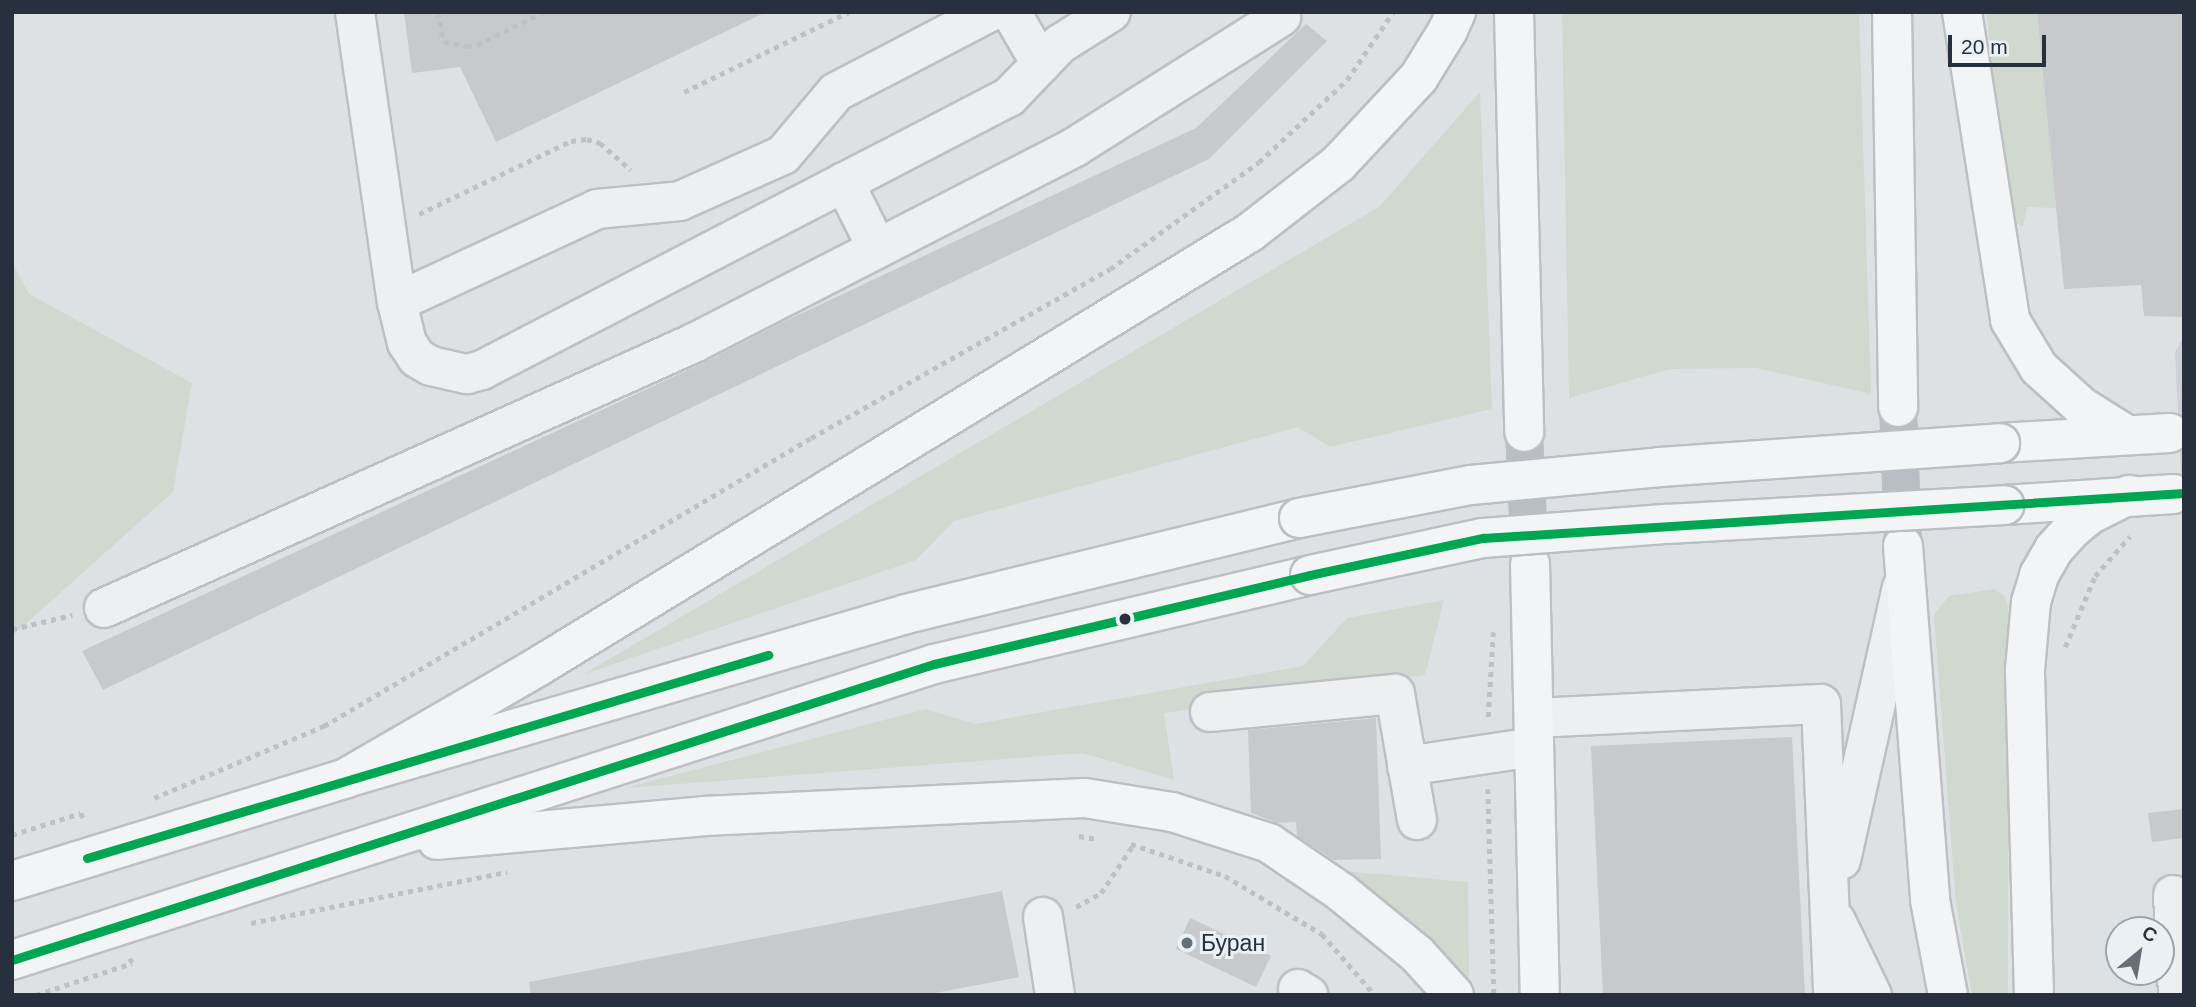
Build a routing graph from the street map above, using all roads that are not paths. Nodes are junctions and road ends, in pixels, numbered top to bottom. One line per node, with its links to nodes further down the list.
1 (355, 12): 13 (lane)
2 (990, 12): 13 (lane)
3 (1012, 12): 10 (lane)
4 (1111, 12): 10 (lane)
5 (1455, 12): 26 (main road)
6 (1514, 12): 15 (main road)
7 (1892, 12): 14 (main road)
8 (1962, 12): 17 (main road)
9 (1281, 17): 12 (lane)
10 (1041, 64): 11 (lane)
11 (844, 183): 12 (lane); 13 (lane)
12 (877, 248): 22 (lane)
13 (397, 302)
14 (1898, 407)
15 (1524, 432)
16 (2170, 433): 17 (main road)
17 (2127, 435): 26 (main road, bridge)
18 (2174, 494): 19 (main road)
19 (2132, 512): 28 (main road, bridge); 40 (main road)
20 (1904, 561): 31 (lane); 39 (main road)
21 (1530, 564): 24 (main road)
22 (104, 608)
23 (1210, 712): 25 (lane)
24 (1534, 732): 25 (lane); 31 (lane); 36 (main road)
25 (1408, 766): 27 (lane)
26 (346, 778): 29 (main road)
27 (1417, 820)
28 (365, 847): 33 (main road); 35 (main road)
29 (12, 881)
30 (2173, 895): 41 (lane)
31 (1830, 909): 37 (lane); 38 (lane)
32 (1058, 913): 34 (lane)
33 (12, 960)
34 (1055, 995)
35 (1454, 995)
36 (1540, 995)
37 (1833, 995)
38 (1871, 995)
39 (1948, 995)
40 (2034, 995)
41 (2178, 995)

